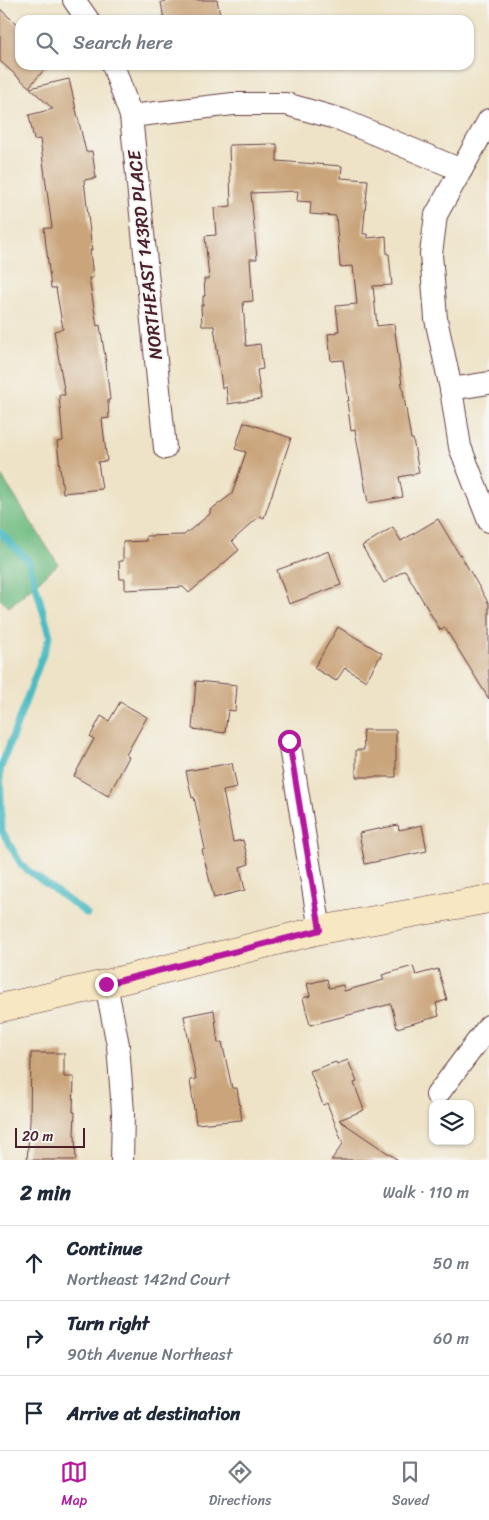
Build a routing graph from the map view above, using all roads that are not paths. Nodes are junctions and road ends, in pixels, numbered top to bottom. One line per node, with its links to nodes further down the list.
1 (74, 0): 2 (street)
2 (84, 15)
3 (115, 70): 4 (street, NORTHEAST 143RD PLACE)
4 (131, 116): 6 (street); 9 (street, NORTHEAST 143RD PLACE)
5 (489, 120): 6 (street)
6 (461, 170): 8 (street)
7 (489, 382): 8 (street)
8 (451, 389): 10 (street)
9 (165, 448)
10 (489, 521)
11 (289, 741): 13 (street)
12 (489, 898): 13 (street)
13 (320, 930): 14 (street)
14 (106, 984): 15 (street); 18 (street)
15 (0, 1008)
16 (489, 1026): 17 (street)
17 (436, 1095)
18 (122, 1160)

